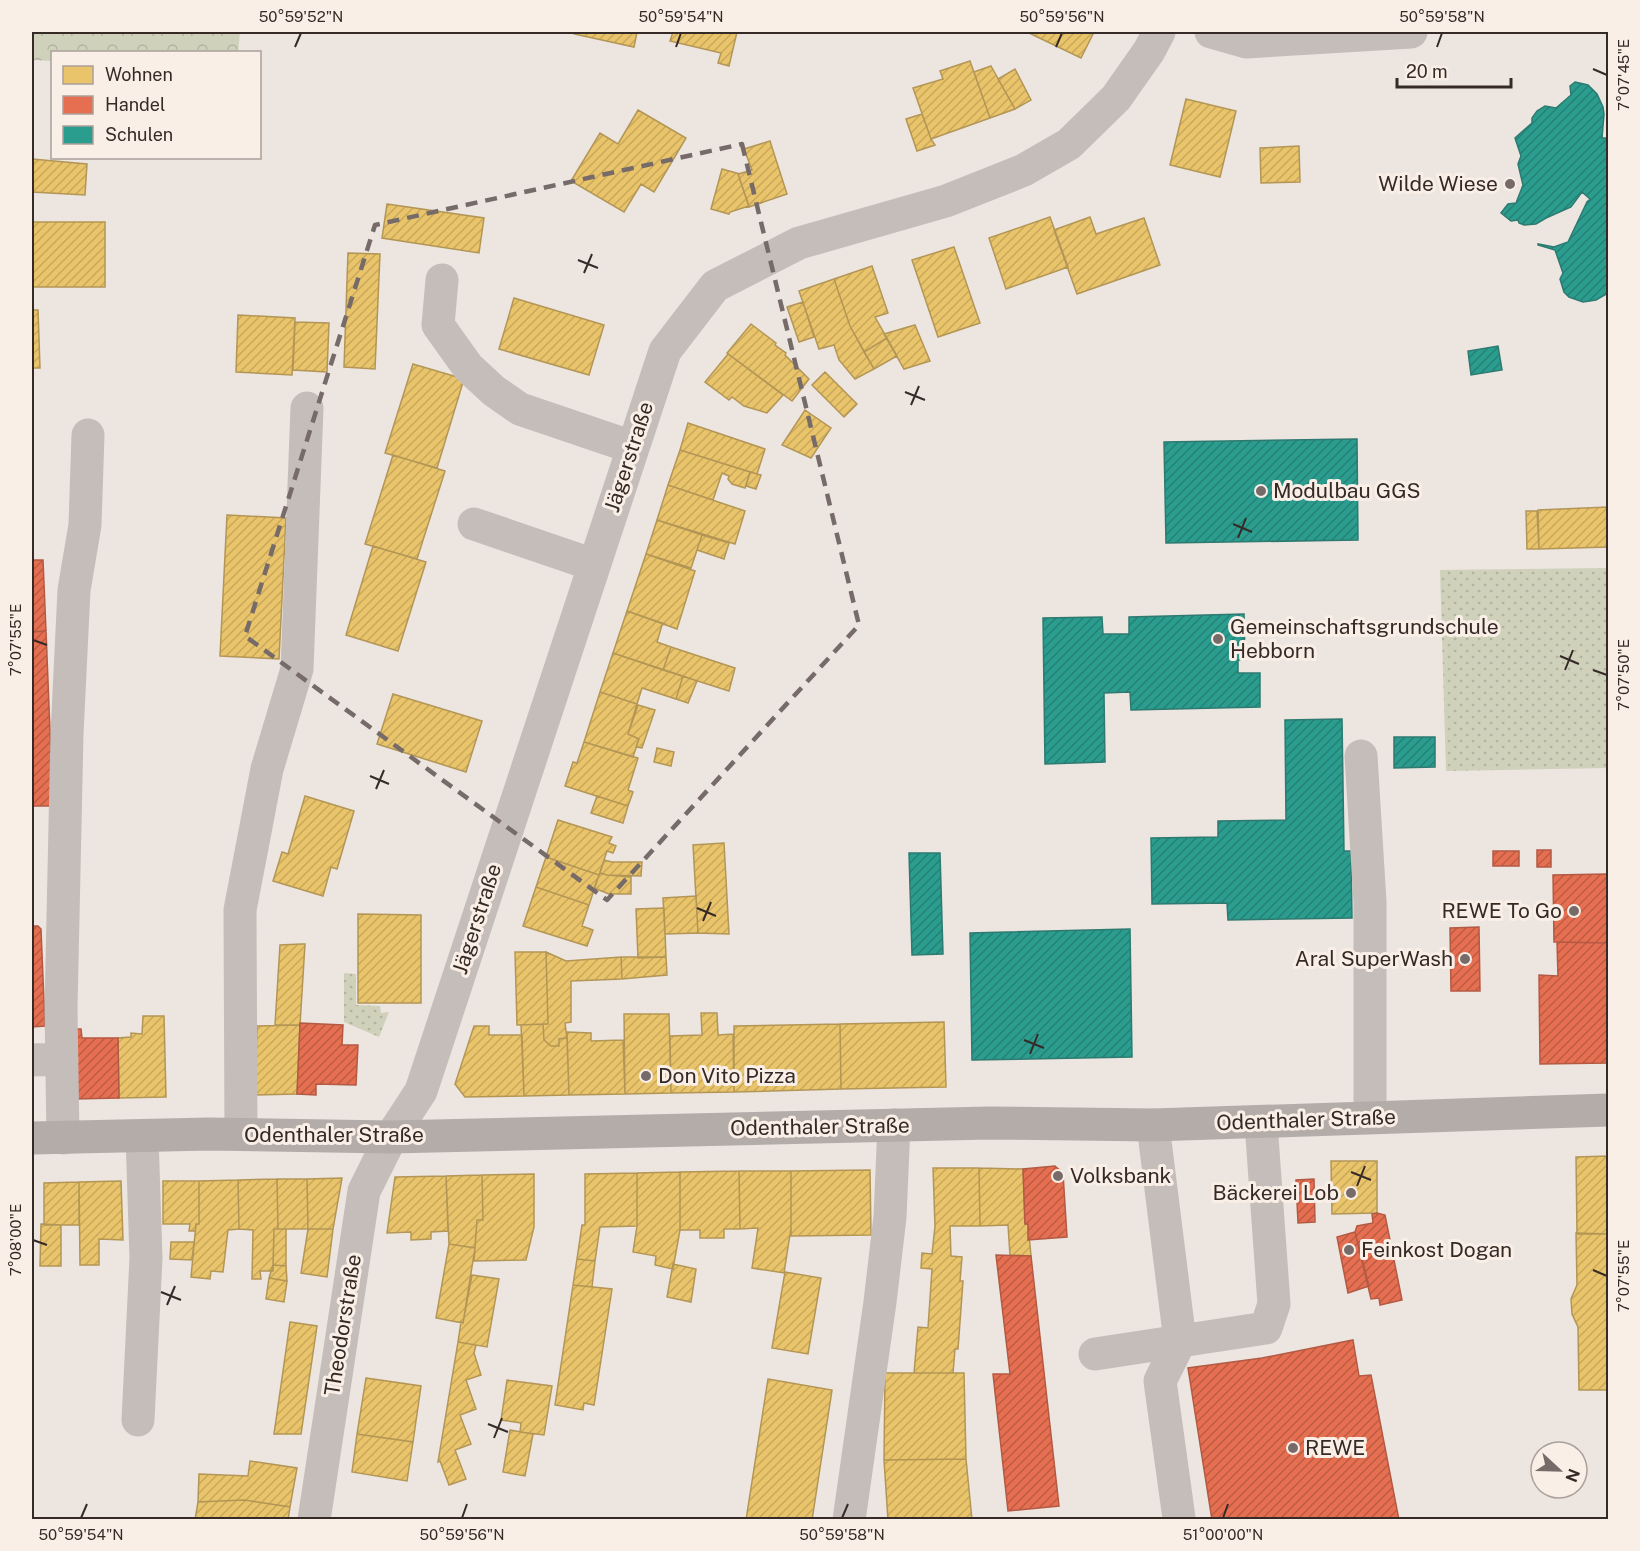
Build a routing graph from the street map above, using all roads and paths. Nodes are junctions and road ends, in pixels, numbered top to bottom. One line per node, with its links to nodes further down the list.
1 (1159, 32): 7 (street, Jägerstraße)
2 (1211, 32): 3 (street)
3 (1411, 32)
4 (442, 280): 7 (street)
5 (307, 408): 17 (street)
6 (88, 435): 11 (street)
7 (632, 447): 9 (street, Jägerstraße)
8 (474, 524): 9 (street)
9 (594, 565): 19 (street, Jägerstraße)
10 (1361, 756): 13 (street)
11 (47, 1059): 20 (street)
12 (1608, 1110): 13 (main road, Odenthaler Straße)
13 (1370, 1117): 14 (main road, Odenthaler Straße)
14 (1260, 1123): 16 (main road, Odenthaler Straße); 21 (street)
15 (894, 1125): 16 (main road, Odenthaler Straße); 19 (main road, Odenthaler Straße); 26 (street)
16 (1153, 1125): 21 (street)
17 (241, 1134): 18 (main road, Odenthaler Straße); 19 (main road, Odenthaler Straße)
18 (142, 1136): 20 (main road, Odenthaler Straße); 23 (street)
19 (391, 1137): 25 (street, Theodorstraße)
20 (47, 1138)
21 (1180, 1341): 22 (street); 24 (street)
22 (1095, 1354)
23 (138, 1420)
24 (1179, 1518)
25 (314, 1520)
26 (849, 1520)

